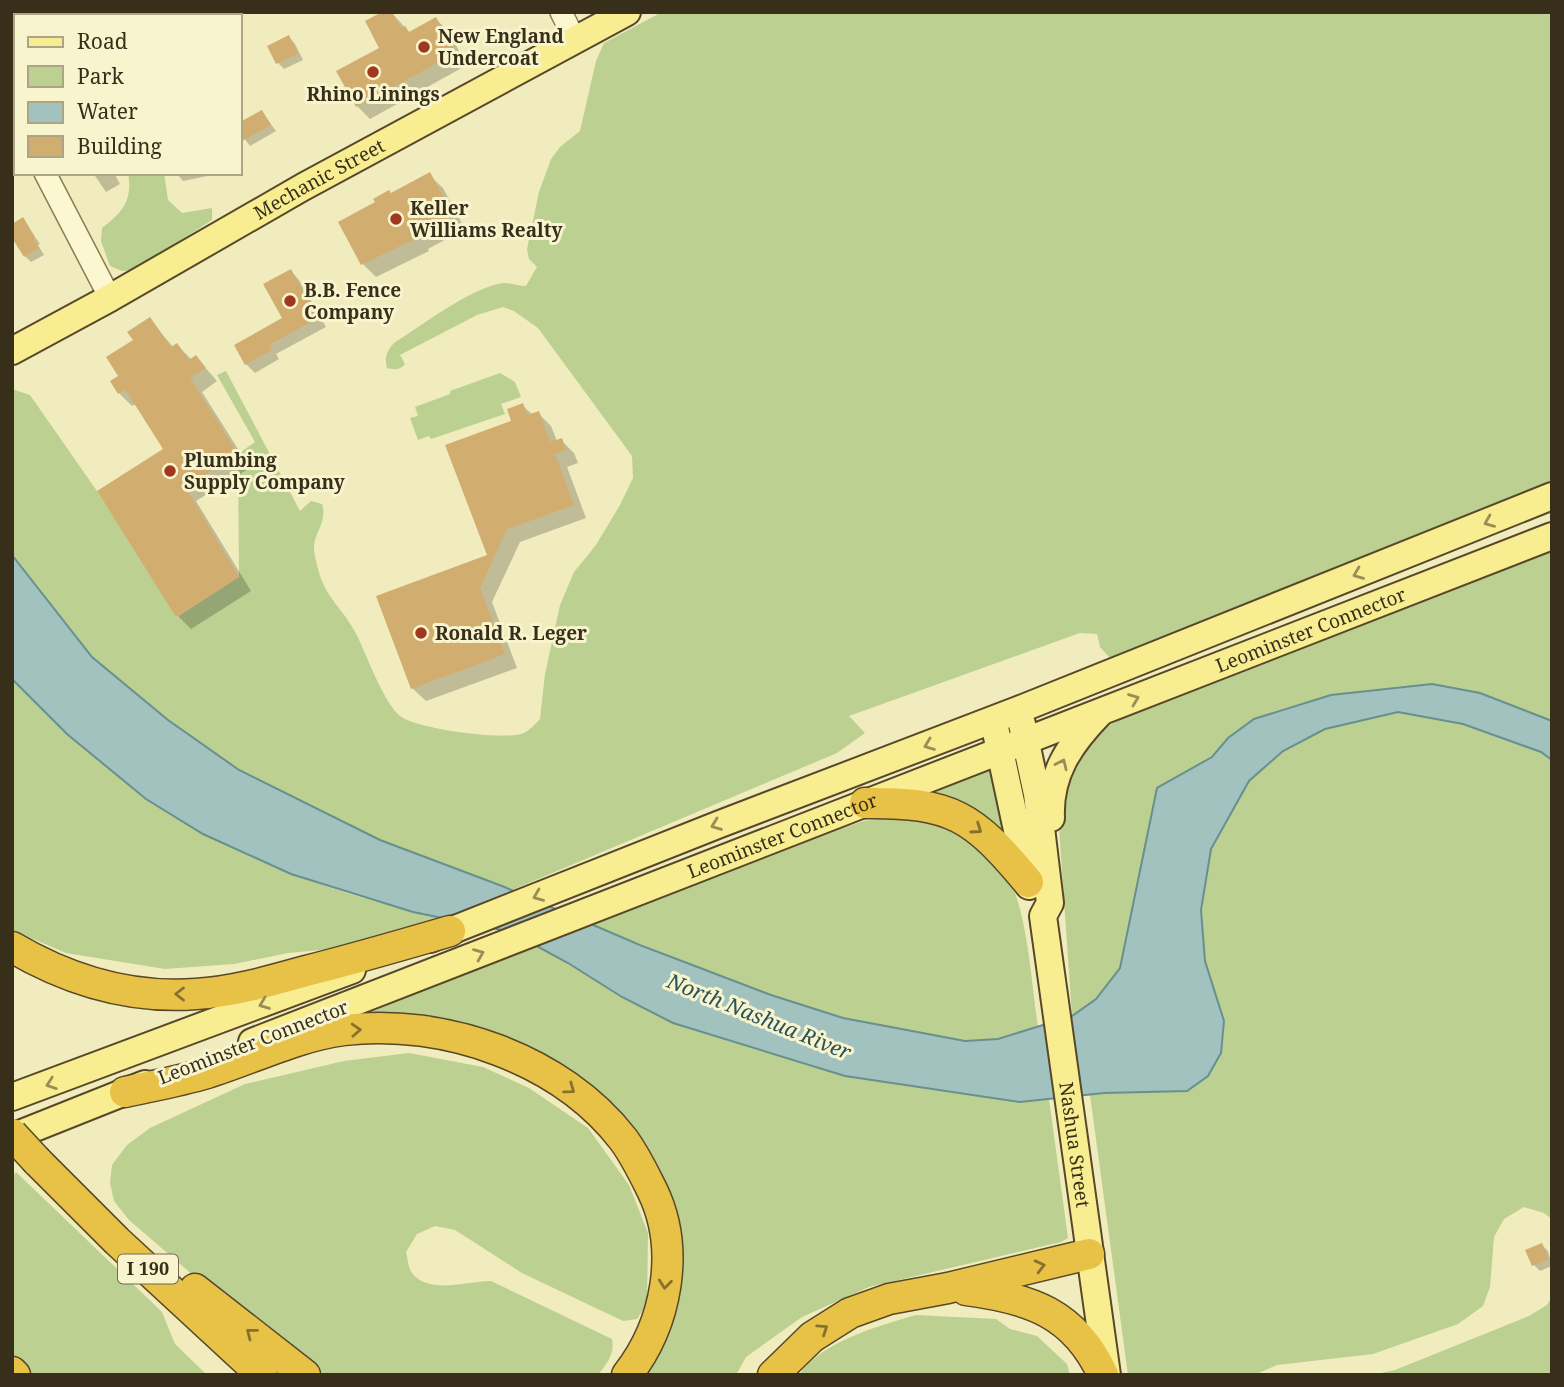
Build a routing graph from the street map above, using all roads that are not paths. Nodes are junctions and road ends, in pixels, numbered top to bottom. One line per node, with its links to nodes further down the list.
1 (561, 12): 3 (street)
2 (626, 12): 3 (main road, Mechanic Street)
3 (575, 40): 5 (main road, Mechanic Street)
4 (46, 175): 5 (street)
5 (110, 298): 6 (main road, Mechanic Street)
6 (12, 351)
7 (1552, 496): 9 (main road, Leominster Connector, one-way to 9)
8 (1552, 536): 10 (main road, Leominster Connector, one-way to 8)
9 (1018, 710): 11 (main road, Leominster Connector); 12 (main road, Nashua Street)
10 (1102, 711): 12 (main road, Leominster Connector); 15 (main road, one-way to 10)
11 (993, 720): 12 (main road, Nashua Street); 16 (main road, Leominster Connector, one-way to 16)
12 (1014, 745): 13 (main road, Leominster Connector); 14 (main road, Nashua Street); 15 (main road, Nashua Street)
13 (866, 803): 14 (highway, one-way to 14); 19 (main road, Leominster Connector, one-way to 13)
14 (1028, 882): 15 (main road, Nashua Street)
15 (1047, 910): 23 (main road, Nashua Street)
16 (450, 931): 18 (highway)
17 (12, 947): 18 (highway, one-way to 17)
18 (370, 959): 20 (main road, Leominster Connector, one-way to 20)
19 (125, 1092): 21 (main road, Leominster Connector); 27 (highway, one-way to 27)
20 (12, 1097)
21 (12, 1136): 22 (highway, I 190, bridge)
22 (62, 1185): 25 (highway, I 190); 26 (highway, one-way to 22)
23 (1089, 1254): 24 (highway, one-way to 23); 29 (main road, Nashua Street)
24 (948, 1288): 28 (highway, one-way to 24); 29 (highway)
25 (262, 1375)
26 (305, 1375)
27 (627, 1375)
28 (773, 1375)
29 (1105, 1375)

